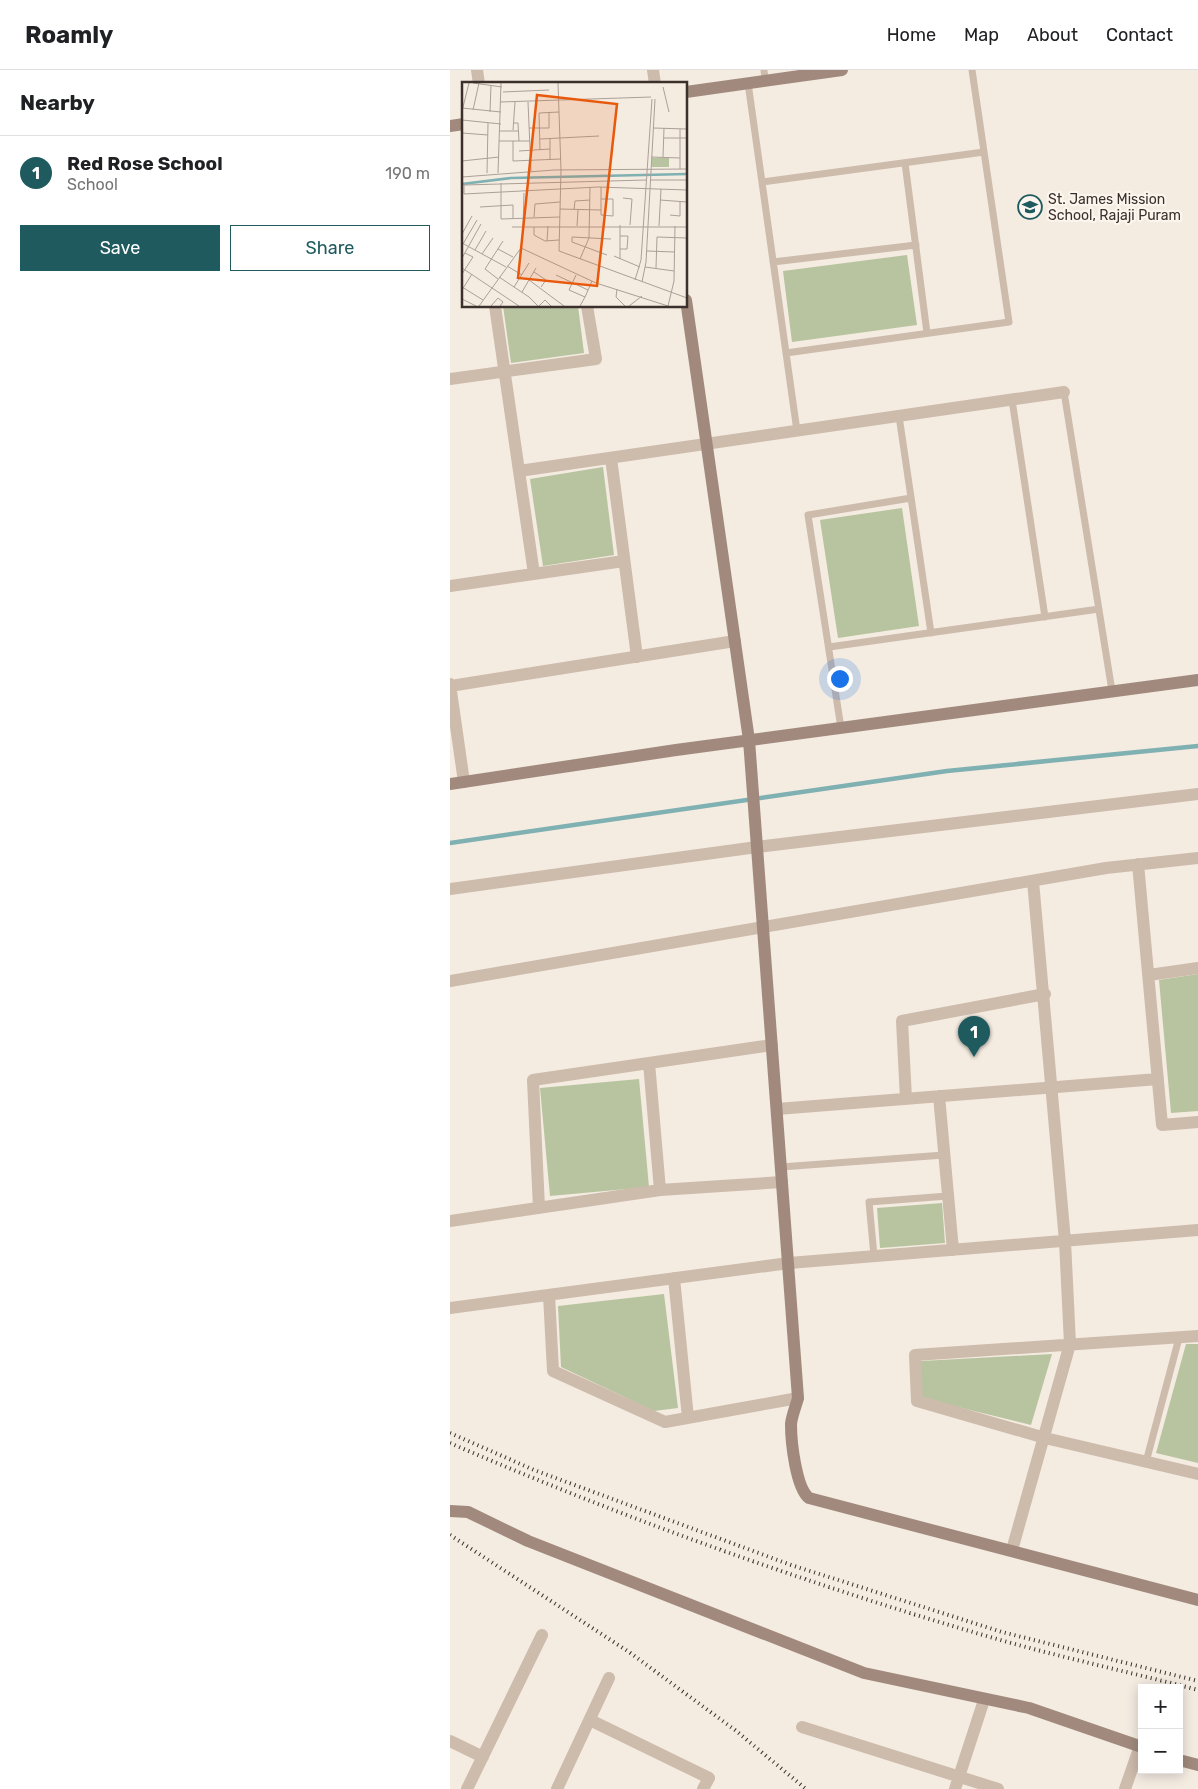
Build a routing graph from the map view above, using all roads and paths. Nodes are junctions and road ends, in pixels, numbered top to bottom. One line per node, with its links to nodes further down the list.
1 (842, 70): 3 (street)
2 (972, 70): 7 (lane)
3 (817, 72): 4 (street)
4 (764, 75): 5 (street)
5 (748, 83): 6 (street); 9 (lane)
6 (688, 92)
7 (984, 152): 8 (lane); 15 (lane)
8 (905, 162): 9 (lane); 10 (lane)
9 (762, 182): 11 (lane)
10 (916, 245): 11 (lane); 15 (lane)
11 (773, 262): 16 (lane)
12 (495, 308): 17 (street)
13 (588, 308): 17 (street)
14 (687, 308): 23 (street)
15 (927, 333): 16 (lane)
16 (786, 352): 22 (lane)
17 (505, 372): 18 (street); 25 (street)
18 (450, 379)
19 (1064, 392): 20 (street); 30 (lane)
20 (1012, 400): 21 (street); 31 (lane)
21 (899, 416): 22 (street); 26 (lane)
22 (797, 431): 23 (street)
23 (707, 444): 24 (street); 33 (street)
24 (610, 458): 25 (street); 27 (street)
25 (519, 471): 28 (street)
26 (911, 498): 32 (lane); 34 (lane)
27 (624, 561): 28 (street); 35 (street)
28 (534, 574): 29 (street)
29 (450, 586)
30 (1099, 609): 31 (lane); 38 (lane)
31 (1045, 617): 32 (lane)
32 (931, 633): 34 (lane)
33 (735, 641): 35 (street); 40 (street)
34 (828, 647): 39 (lane)
35 (637, 657): 37 (street)
36 (1198, 680): 38 (street)
37 (450, 685): 41 (street)
38 (1112, 691): 39 (street)
39 (841, 728): 40 (street)
40 (749, 740): 41 (street); 44 (street)
41 (464, 782): 42 (street)
42 (450, 784)
43 (1198, 794): 44 (street)
44 (757, 846): 48 (street); 49 (street)
45 (1198, 858): 46 (street)
46 (1138, 864): 47 (street); 51 (street)
47 (1033, 881): 49 (street); 53 (street)
48 (450, 889)
49 (763, 927): 52 (street); 54 (street)
50 (1198, 968): 51 (street)
51 (1149, 975): 56 (street)
52 (450, 981)
53 (1045, 994): 57 (street); 59 (street)
54 (772, 1044): 55 (street); 60 (street)
55 (649, 1063): 65 (street); 67 (street)
56 (1158, 1079): 57 (street); 61 (street)
57 (1052, 1087): 58 (street); 70 (street)
58 (939, 1096): 59 (street); 62 (street)
59 (906, 1099): 60 (street)
60 (777, 1109): 63 (street)
61 (1198, 1122)
62 (944, 1155): 63 (lane); 66 (street)
63 (781, 1167): 64 (street)
64 (782, 1182): 65 (street); 73 (street)
65 (660, 1190): 67 (street)
66 (948, 1196): 71 (street); 72 (lane)
67 (538, 1208): 68 (street)
68 (450, 1221)
69 (1198, 1230): 70 (street)
70 (1065, 1241): 71 (street); 79 (street)
71 (953, 1250): 72 (street)
72 (874, 1256): 73 (street)
73 (788, 1263): 74 (street); 80 (street)
74 (674, 1278): 75 (street); 81 (street)
75 (549, 1295): 76 (street); 81 (street)
76 (450, 1308)
77 (1198, 1336): 78 (street)
78 (1179, 1338): 79 (street); 83 (lane)
79 (1070, 1344): 82 (street); 82 (street)
80 (798, 1398): 81 (street); 86 (street)
81 (688, 1418)
82 (1045, 1438): 83 (street); 86 (street)
83 (1146, 1462): 84 (street)
84 (1198, 1474)
85 (450, 1511): 90 (street)
86 (1012, 1550): 87 (street)
87 (1198, 1600)
88 (542, 1635): 96 (street)
89 (609, 1678): 91 (street)
90 (984, 1700): 94 (street); 99 (street)
91 (590, 1720): 101 (street); 102 (street)
92 (802, 1727): 99 (street)
93 (450, 1740): 96 (street)
94 (1138, 1746)
95 (1138, 1755): 105 (street)
96 (483, 1756): 100 (street)
97 (1183, 1761): 98 (street)
98 (1198, 1765)
99 (960, 1775): 103 (street); 104 (street)
100 (468, 1789)
101 (557, 1789)
102 (703, 1789)
103 (955, 1789)
104 (998, 1789)
105 (1125, 1789)

